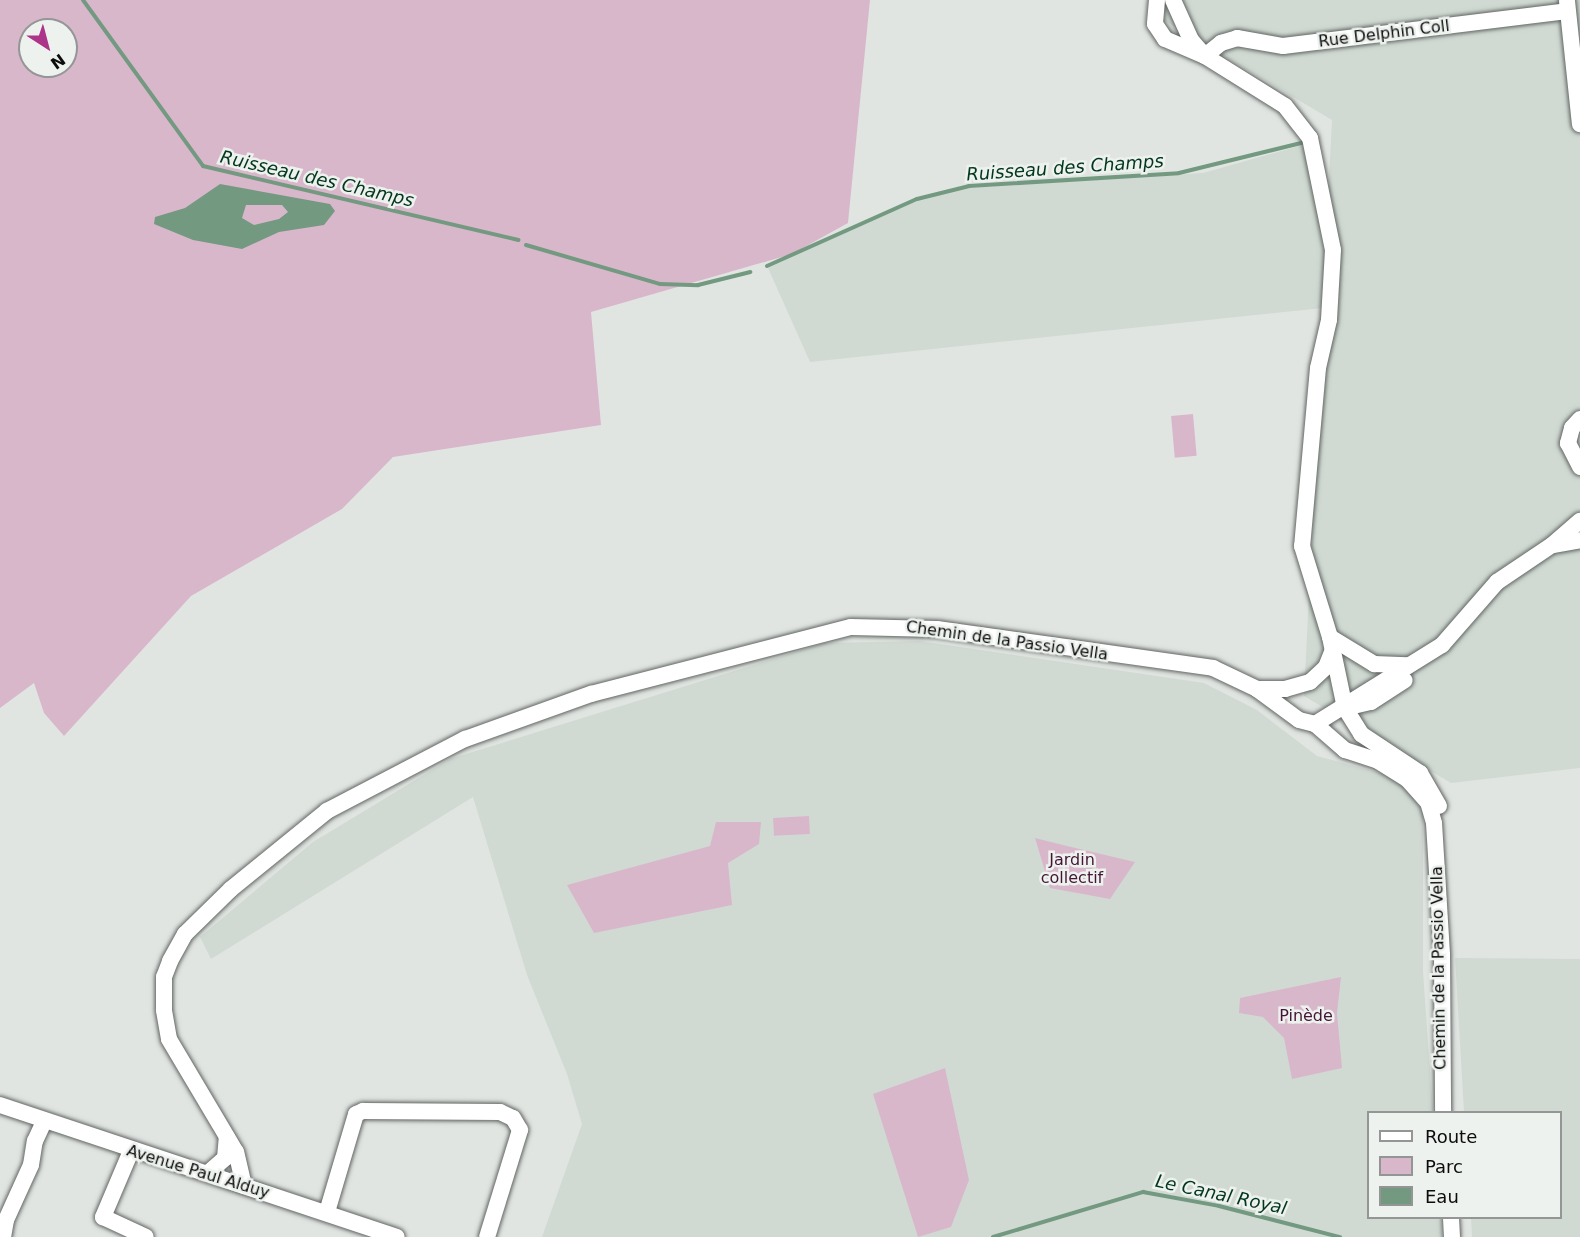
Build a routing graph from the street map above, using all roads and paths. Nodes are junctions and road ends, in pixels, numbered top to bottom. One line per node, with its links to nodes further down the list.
1 (1157, 0): 4 (street)
2 (1173, 0): 4 (street, Chemin de la Passio Vella)
3 (1567, 5): 4 (street, Rue Delphin Coll); 5 (street)
4 (1205, 56): 11 (street, Chemin de la Passio Vella)
5 (1580, 124)
6 (1580, 419): 7 (street)
7 (1580, 467)
8 (1580, 521): 10 (street)
9 (1580, 540): 10 (street)
10 (1552, 545): 12 (street)
11 (1331, 643): 12 (street); 13 (street); 14 (street, Chemin de la Passio Vella)
12 (1411, 666): 14 (street)
13 (1257, 689): 15 (street, Chemin de la Passio Vella); 17 (street, Chemin de la Passio Vella)
14 (1345, 708): 15 (street); 16 (street, Chemin de la Passio Vella)
15 (1315, 724): 16 (street, Chemin de la Passio Vella)
16 (1434, 824): 19 (street, Chemin de la Passio Vella)
17 (192, 929): 21 (street); 24 (street)
18 (0, 1105): 20 (street, Avenue Paul Alduy)
19 (1443, 1111)
20 (44, 1122): 22 (street, Avenue Paul Alduy); 28 (street)
21 (227, 1136): 23 (street); 24 (street)
22 (131, 1151): 23 (street, Avenue Paul Alduy); 27 (street)
23 (208, 1173): 24 (street, Avenue Paul Alduy)
24 (244, 1186): 25 (street, Avenue Paul Alduy)
25 (327, 1212): 29 (street, Avenue Paul Alduy); 30 (street)
26 (1451, 1219): 31 (street)
27 (137, 1235)
28 (3, 1237)
29 (397, 1237)
30 (487, 1237)
31 (1452, 1237)

